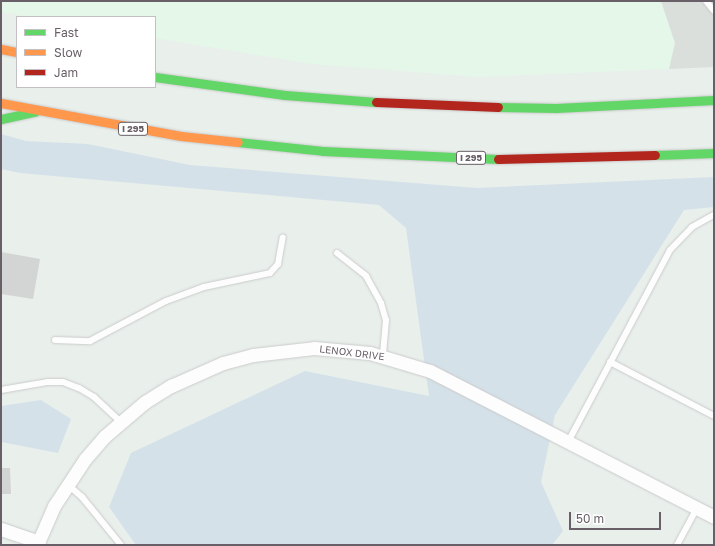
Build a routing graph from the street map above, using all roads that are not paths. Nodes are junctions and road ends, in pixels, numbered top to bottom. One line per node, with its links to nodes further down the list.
1 (706, 1): 2 (lane)
2 (714, 11)
3 (1, 49): 4 (highway)
4 (16, 52)
5 (156, 77): 6 (highway)
6 (714, 100)
7 (1, 103): 8 (highway, I 295)
8 (39, 111): 9 (highway); 10 (highway, I 295)
9 (1, 119)
10 (714, 153)
11 (714, 216): 16 (lane)
12 (283, 237): 14 (lane)
13 (337, 253): 15 (lane)
14 (55, 340)
15 (383, 356): 19 (street, LENOX DRIVE); 20 (street, LENOX DRIVE)
16 (610, 362): 18 (lane); 20 (lane)
17 (1, 390): 19 (lane)
18 (714, 416)
19 (121, 422): 21 (street, LENOX DRIVE)
20 (568, 442): 22 (street, LENOX DRIVE)
21 (67, 484): 25 (street, LENOX DRIVE); 26 (lane)
22 (697, 508): 23 (street, LENOX DRIVE); 27 (lane)
23 (714, 517)
24 (1, 529): 25 (street)
25 (38, 543)
26 (122, 545)
27 (677, 545)

